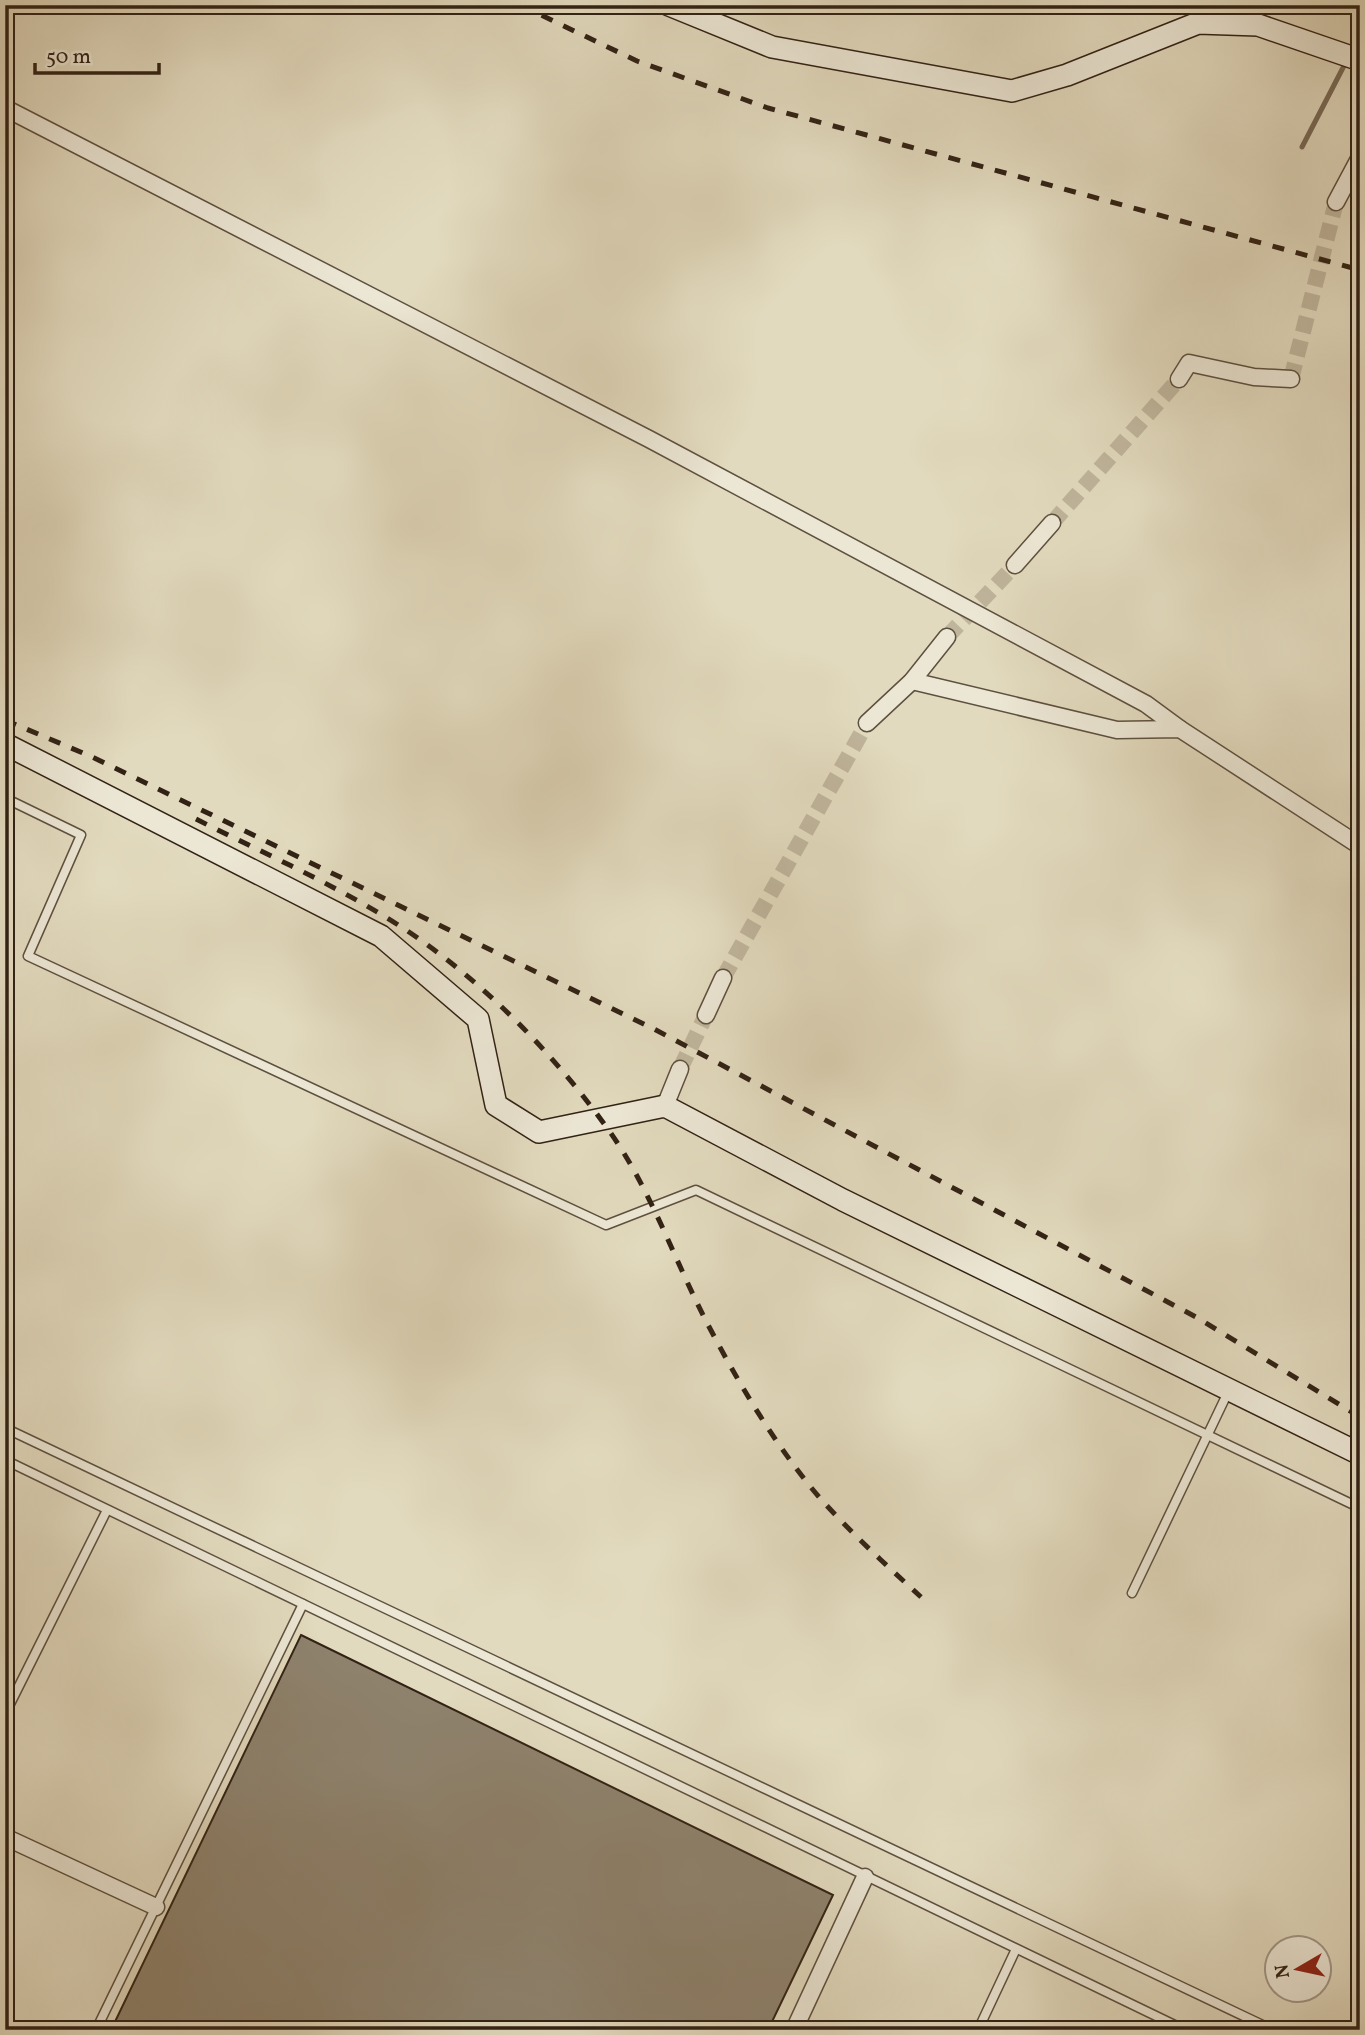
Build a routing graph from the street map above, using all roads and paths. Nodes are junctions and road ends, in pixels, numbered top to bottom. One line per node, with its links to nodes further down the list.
1 (669, 5): 2 (street)
2 (1360, 60)
3 (5, 107): 13 (street)
4 (1360, 158): 5 (street)
5 (1336, 202)
6 (1179, 379): 7 (street)
7 (1291, 379)
8 (1052, 523): 9 (street)
9 (1015, 565)
10 (947, 637): 11 (street)
11 (912, 681): 12 (street); 13 (street)
12 (867, 723)
13 (1180, 729): 16 (street)
14 (5, 744): 20 (street)
15 (5, 798): 23 (lane)
16 (1360, 846)
17 (723, 978): 18 (street)
18 (706, 1015)
19 (680, 1069): 20 (street)
20 (665, 1106): 21 (street)
21 (1229, 1390): 23 (lane); 24 (street)
22 (5, 1429): 39 (lane)
23 (1208, 1436): 26 (lane); 28 (lane)
24 (1360, 1454)
25 (5, 1460): 27 (lane)
26 (1360, 1508)
27 (107, 1510): 29 (lane); 30 (lane)
28 (1132, 1593)
29 (303, 1604): 32 (lane); 33 (lane)
30 (5, 1714)
31 (5, 1837): 33 (street)
32 (865, 1877): 34 (lane); 36 (street)
33 (156, 1907): 35 (lane)
34 (1016, 1949): 37 (lane); 38 (lane)
35 (96, 2030)
36 (794, 2030)
37 (978, 2030)
38 (1185, 2030)
39 (1273, 2030)

